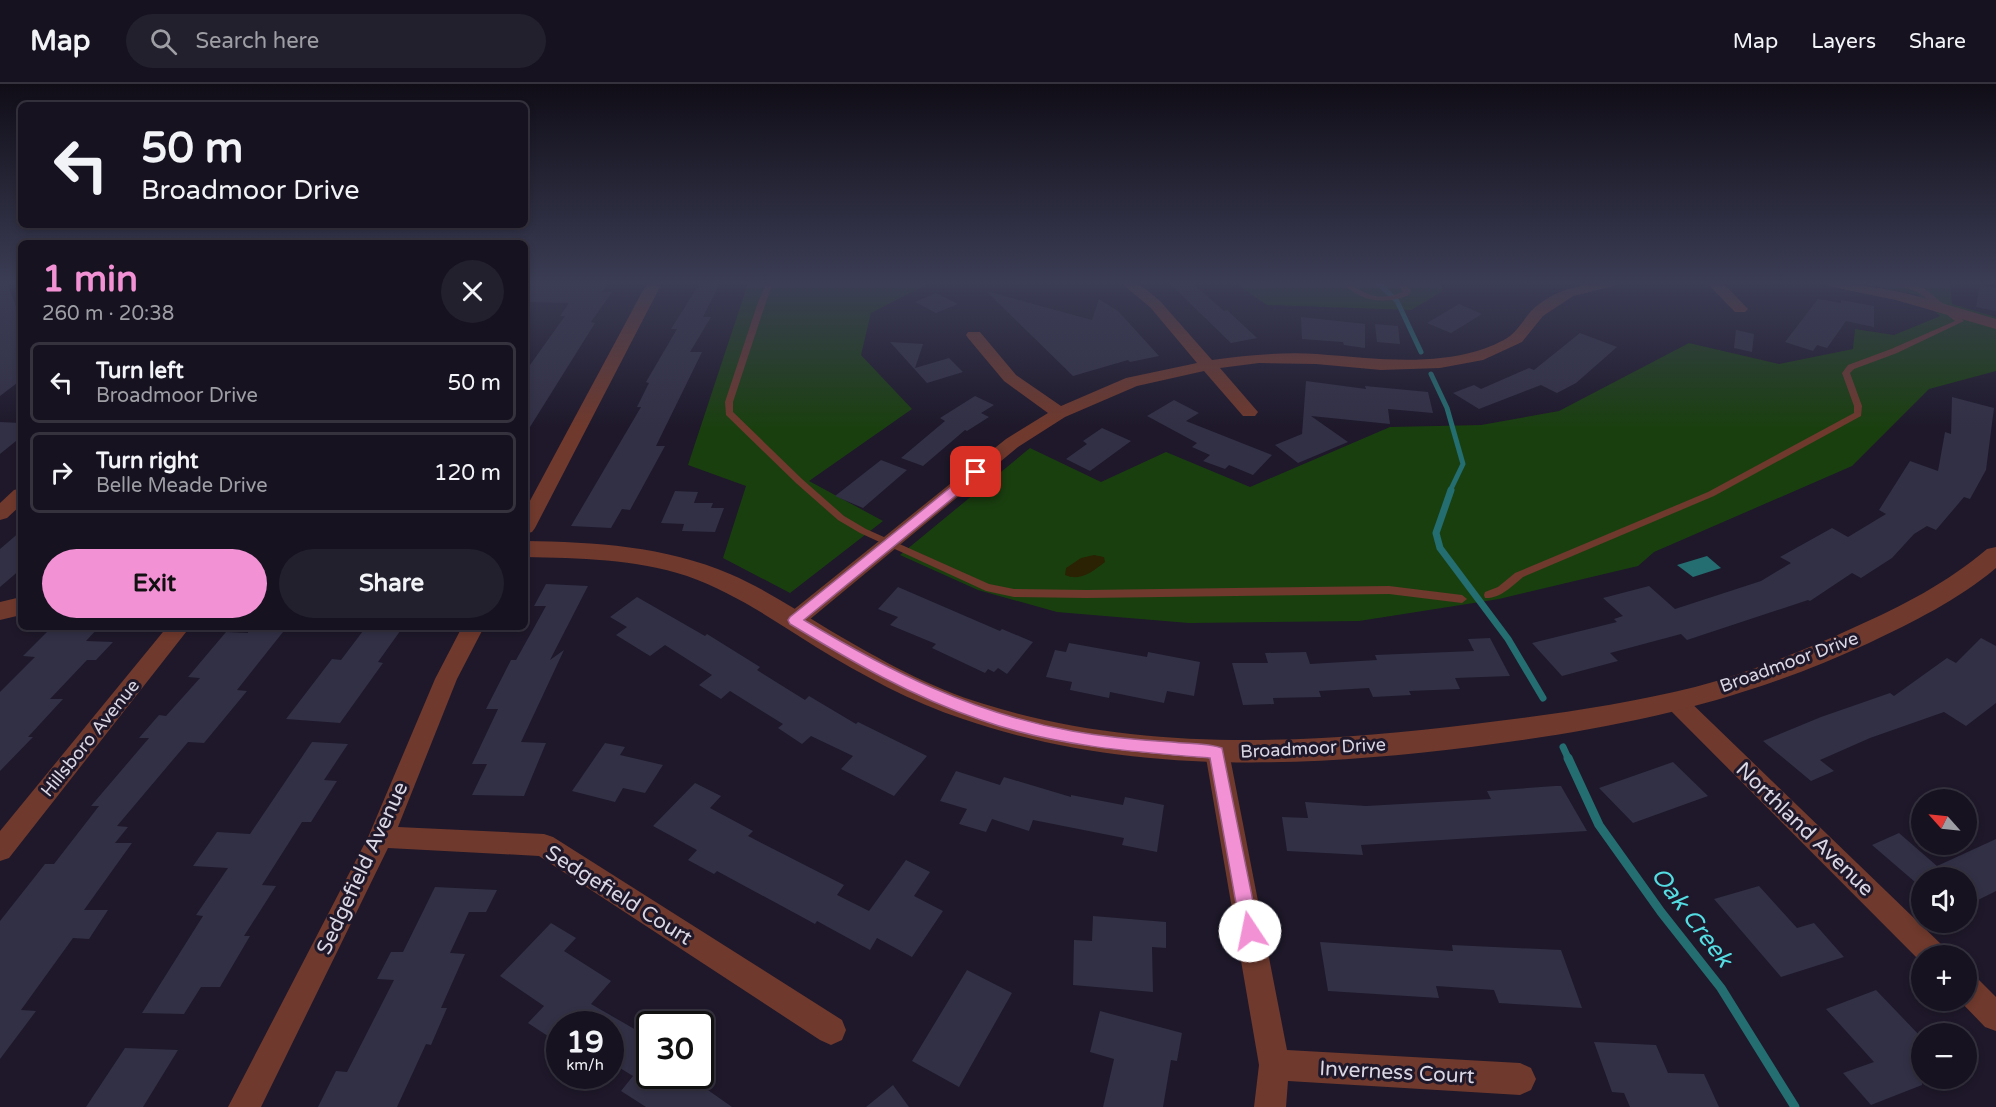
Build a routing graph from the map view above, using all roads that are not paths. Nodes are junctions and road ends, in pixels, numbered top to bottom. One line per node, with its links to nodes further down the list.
1 (630, 331): 12 (street)
2 (752, 331): 13 (lane)
3 (1179, 331): 7 (street)
4 (1523, 331): 7 (street)
5 (1939, 331): 16 (lane)
6 (974, 335): 9 (street)
7 (1209, 365): 8 (street); 9 (street)
8 (1249, 412)
9 (1059, 413): 13 (street)
10 (18, 497): 11 (street)
11 (0, 514)
12 (528, 522)
13 (890, 542): 17 (lane); 20 (street)
14 (528, 549): 20 (street, Broadmoor Drive)
15 (1996, 555): 23 (street, Broadmoor Drive)
16 (1489, 595)
17 (1462, 599)
18 (18, 607): 19 (street)
19 (0, 611)
20 (795, 620): 24 (street, Broadmoor Drive)
21 (177, 630): 26 (street, Hillsboro Avenue)
22 (471, 630): 25 (street, Sedgefield Avenue)
23 (1676, 702): 24 (street, Broadmoor Drive); 27 (street, Northland Avenue)
24 (1216, 752): 31 (street)
25 (381, 837): 30 (street, Sedgefield Court); 33 (street, Sedgefield Avenue)
26 (0, 850)
27 (1923, 945)
28 (1977, 997): 29 (street)
29 (1995, 1014)
30 (831, 1030)
31 (1274, 1065): 32 (street, Inverness Court); 34 (street)
32 (1520, 1079)
33 (244, 1107)
34 (1270, 1107)

